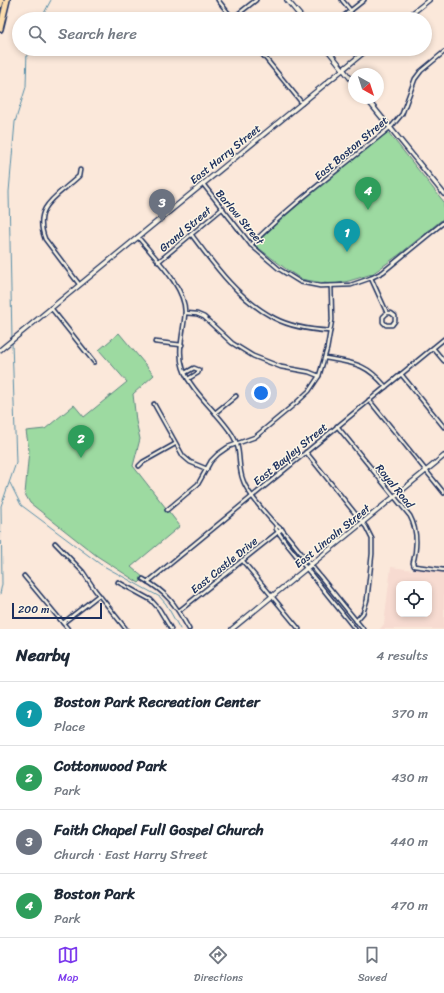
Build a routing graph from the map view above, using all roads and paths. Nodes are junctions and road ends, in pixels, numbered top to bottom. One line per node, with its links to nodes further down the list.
1 (1, 0): 9 (highway)
2 (7, 0): 15 (highway)
3 (218, 0): 11 (street)
4 (256, 0): 12 (street)
5 (287, 0): 13 (main road)
6 (342, 0): 10 (street)
7 (364, 0): 10 (street)
8 (429, 0): 14 (main road)
9 (0, 5)
10 (351, 11)
11 (227, 12)
12 (241, 12)
13 (297, 12)
14 (414, 12)
15 (0, 29)
16 (444, 52): 17 (street, East Boston Street)
17 (440, 55): 21 (street); 26 (street, East Boston Street)
18 (264, 56): 24 (street)
19 (333, 56): 22 (main road)
20 (359, 56): 22 (main road, East Harry Street)
21 (444, 59)
22 (343, 69): 23 (main road); 24 (main road, East Harry Street)
23 (348, 75)
24 (302, 103): 28 (main road, East Harry Street)
25 (371, 104): 26 (main road)
26 (390, 127): 29 (main road); 34 (street, East Boston Street)
27 (80, 170): 37 (street)
28 (202, 184): 30 (street, Barlow Street); 33 (main road, East Harry Street)
29 (444, 194)
30 (223, 208): 32 (street, Grand Street); 34 (street, Barlow Street)
31 (444, 222): 36 (street, Barlow Street)
32 (191, 234): 35 (street, Grand Street); 42 (street)
33 (138, 237): 35 (street); 37 (main road, East Harry Street)
34 (251, 244): 38 (street, Barlow Street)
35 (158, 262): 40 (street)
36 (371, 278): 38 (street, Barlow Street); 41 (street)
37 (79, 284): 39 (main road, East Harry Street)
38 (331, 286): 42 (street)
39 (50, 308): 47 (main road, East Harry Street); 49 (street)
40 (185, 313): 45 (street); 53 (street)
41 (387, 313): 41 (street)
42 (330, 331): 48 (street)
43 (444, 339): 46 (street, East Bayley Street)
44 (155, 342): 45 (street)
45 (182, 345): 51 (street)
46 (433, 348): 50 (street); 52 (street, East Bayley Street)
47 (0, 350)
48 (325, 358): 53 (street); 55 (street)
49 (94, 362)
50 (444, 362)
51 (185, 373): 54 (street); 54 (street)
52 (401, 374): 55 (street, East Bayley Street); 61 (street)
53 (319, 376): 63 (street)
54 (188, 379): 59 (street)
55 (386, 387): 57 (street, East Bayley Street)
56 (236, 396): 59 (street)
57 (369, 400): 60 (street, East Bayley Street); 68 (street)
58 (154, 404): 62 (street)
59 (215, 413): 63 (street)
60 (337, 426): 64 (street, East Bayley Street); 71 (street, Royal Road)
61 (444, 427)
62 (175, 444): 66 (street); 67 (street)
63 (237, 444): 67 (street); 70 (street)
64 (306, 452): 70 (street, East Bayley Street); 73 (street)
65 (444, 456): 68 (main road, East Lincoln Street)
66 (139, 466)
67 (207, 469): 72 (street)
68 (426, 471): 69 (street); 71 (main road, East Lincoln Street)
69 (444, 493)
70 (252, 496): 74 (street); 85 (street, East Bayley Street)
71 (394, 497): 73 (main road, East Lincoln Street); 81 (street, Royal Road)
72 (167, 510)
73 (362, 523): 79 (main road, East Lincoln Street); 89 (street)
74 (276, 525): 75 (street); 76 (street)
75 (282, 529): 76 (street, East Castle Drive); 79 (street)
76 (278, 532): 78 (street, East Castle Drive); 80 (street)
77 (55, 543): 86 (street)
78 (242, 560): 87 (street); 88 (street, East Castle Drive)
79 (311, 565): 80 (main road, East Lincoln Street); 89 (street)
80 (307, 568): 87 (main road, East Lincoln Street); 97 (street)
81 (444, 570)
82 (24, 576): 90 (street)
83 (143, 579): 85 (street)
84 (118, 582): 93 (street)
85 (148, 582): 88 (street)
86 (99, 594): 90 (street); 92 (street)
87 (272, 597): 95 (main road, East Lincoln Street); 96 (street)
88 (179, 611): 94 (street)
89 (356, 621): 98 (street)
90 (63, 623): 91 (street)
91 (68, 629)
92 (126, 629)
93 (171, 629)
94 (189, 629)
95 (232, 629)
96 (299, 629)
97 (355, 629)
98 (363, 629)

